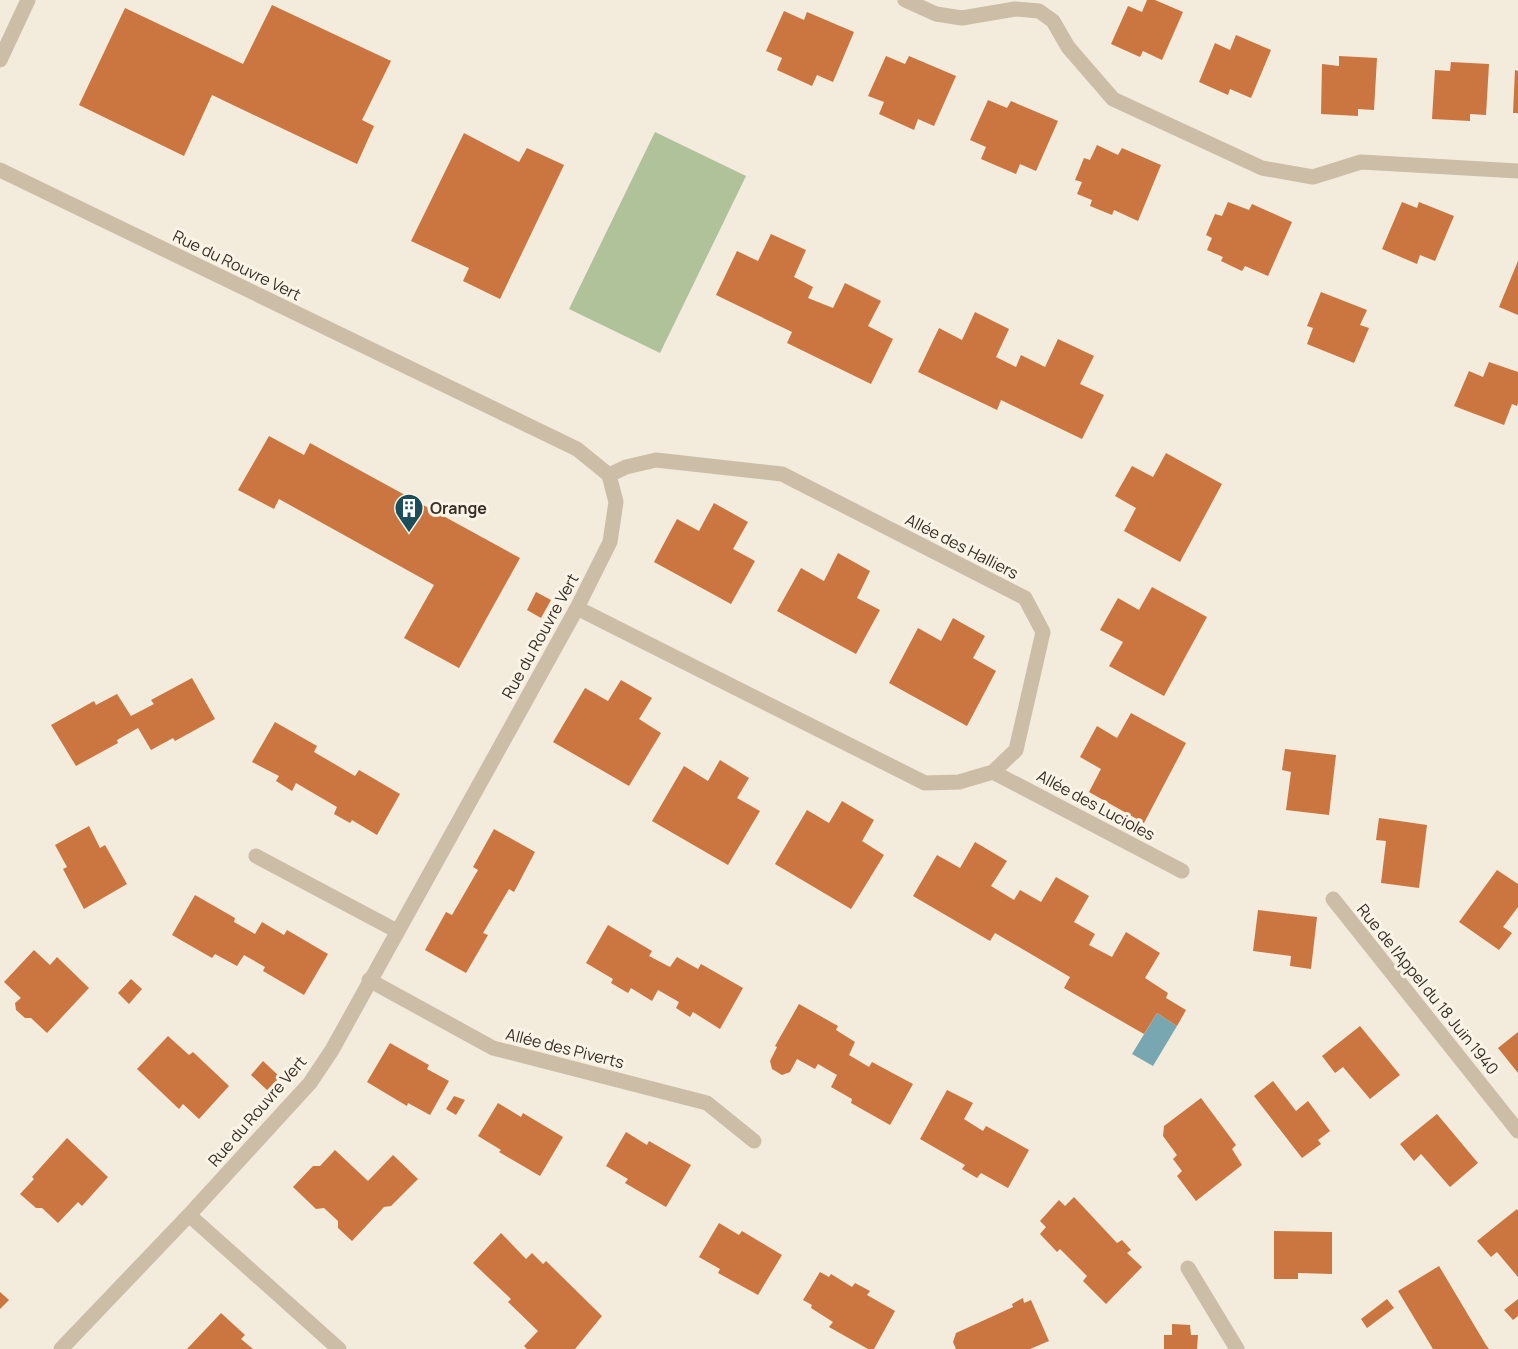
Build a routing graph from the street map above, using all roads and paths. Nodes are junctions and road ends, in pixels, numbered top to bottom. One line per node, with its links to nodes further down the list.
1 (28, 0): 3 (street)
2 (905, 0): 5 (street)
3 (0, 60)
4 (0, 170): 6 (street, Rue du Rouvre Vert)
5 (1518, 171)
6 (609, 475): 7 (street, Rue du Rouvre Vert); 8 (street, Allée des Halliers)
7 (577, 608): 8 (street, Allée des Halliers); 12 (street, Rue du Rouvre Vert)
8 (993, 772): 10 (street, Allée des Lucioles)
9 (256, 856): 12 (street)
10 (1182, 871)
11 (1333, 898): 14 (street, Rue de l'Appel du 18 Juin 1940)
12 (397, 931): 13 (street, Rue du Rouvre Vert)
13 (369, 980): 15 (street, Allée des Piverts); 16 (street, Rue du Rouvre Vert)
14 (1518, 1131)
15 (754, 1141)
16 (189, 1215): 18 (street, Rue du Rouvre Vert); 19 (street)
17 (1188, 1268): 20 (street)
18 (61, 1349)
19 (339, 1349)
20 (1237, 1349)

